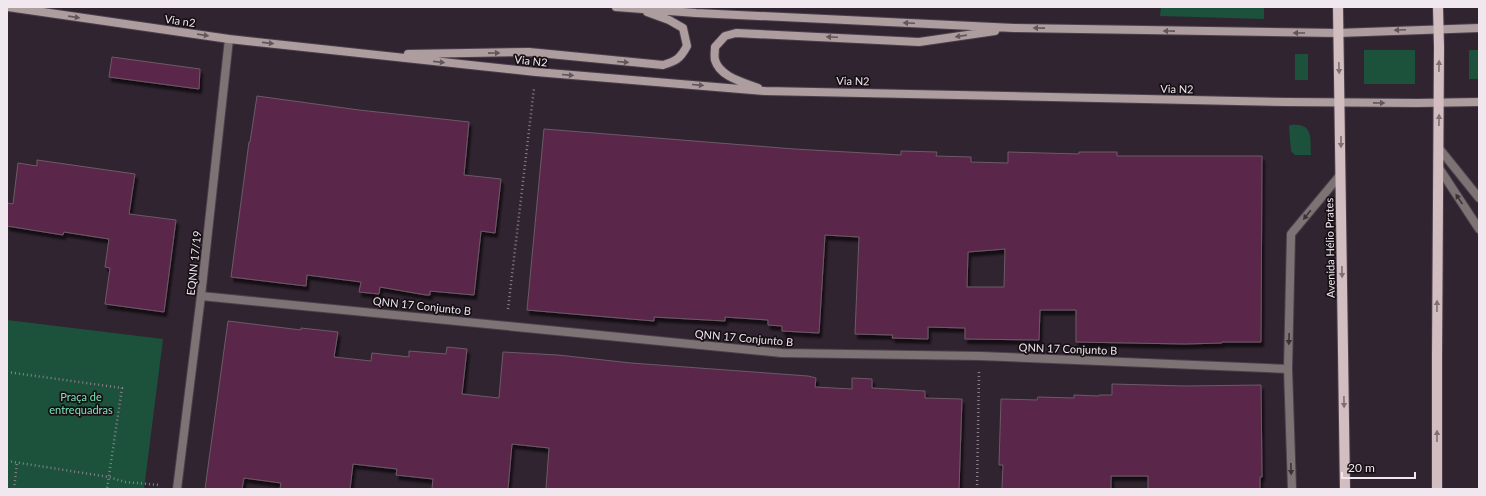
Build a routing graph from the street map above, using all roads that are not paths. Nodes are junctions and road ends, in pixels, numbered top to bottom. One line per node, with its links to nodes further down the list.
1 (8, 7): 11 (main road, Via n2, one-way to 11)
2 (616, 7): 5 (main road)
3 (1338, 7): 10 (main road, Avenida Hélio Prates)
4 (1438, 7): 8 (main road)
5 (639, 9): 6 (main road); 12 (main road, one-way to 5)
6 (696, 10): 7 (main road, one-way to 6)
7 (1014, 28): 10 (main road, one-way to 7); 13 (main road, one-way to 13)
8 (1439, 28): 9 (main road); 10 (main road, one-way to 10); 16 (main road, one-way to 8)
9 (1479, 28)
10 (1338, 33): 15 (main road, Avenida Hélio Prates, one-way to 15)
11 (229, 39): 12 (main road, Via N2, one-way to 12); 22 (street, EQNN 17/19)
12 (371, 54): 13 (main road, Via N2, one-way to 13)
13 (765, 90): 15 (main road, Via N2)
14 (1479, 102): 16 (main road, Via N2)
15 (1340, 103): 16 (main road, Via N2, one-way to 16); 19 (main road, Avenida Hélio Prates, one-way to 19)
16 (1439, 104): 17 (main road, one-way to 16)
17 (1438, 147): 18 (main road); 20 (street)
18 (1439, 168): 21 (street, one-way to 18); 27 (main road, one-way to 18)
19 (1341, 174): 23 (street, one-way to 23); 26 (main road, Avenida Hélio Prates, one-way to 26)
20 (1479, 198)
21 (1479, 229)
22 (201, 296): 23 (street, QNN 17 Conjunto B); 24 (street, EQNN 17/19)
23 (1288, 369): 25 (street, one-way to 25)
24 (177, 488)
25 (1292, 489)
26 (1345, 489)
27 (1437, 489)

